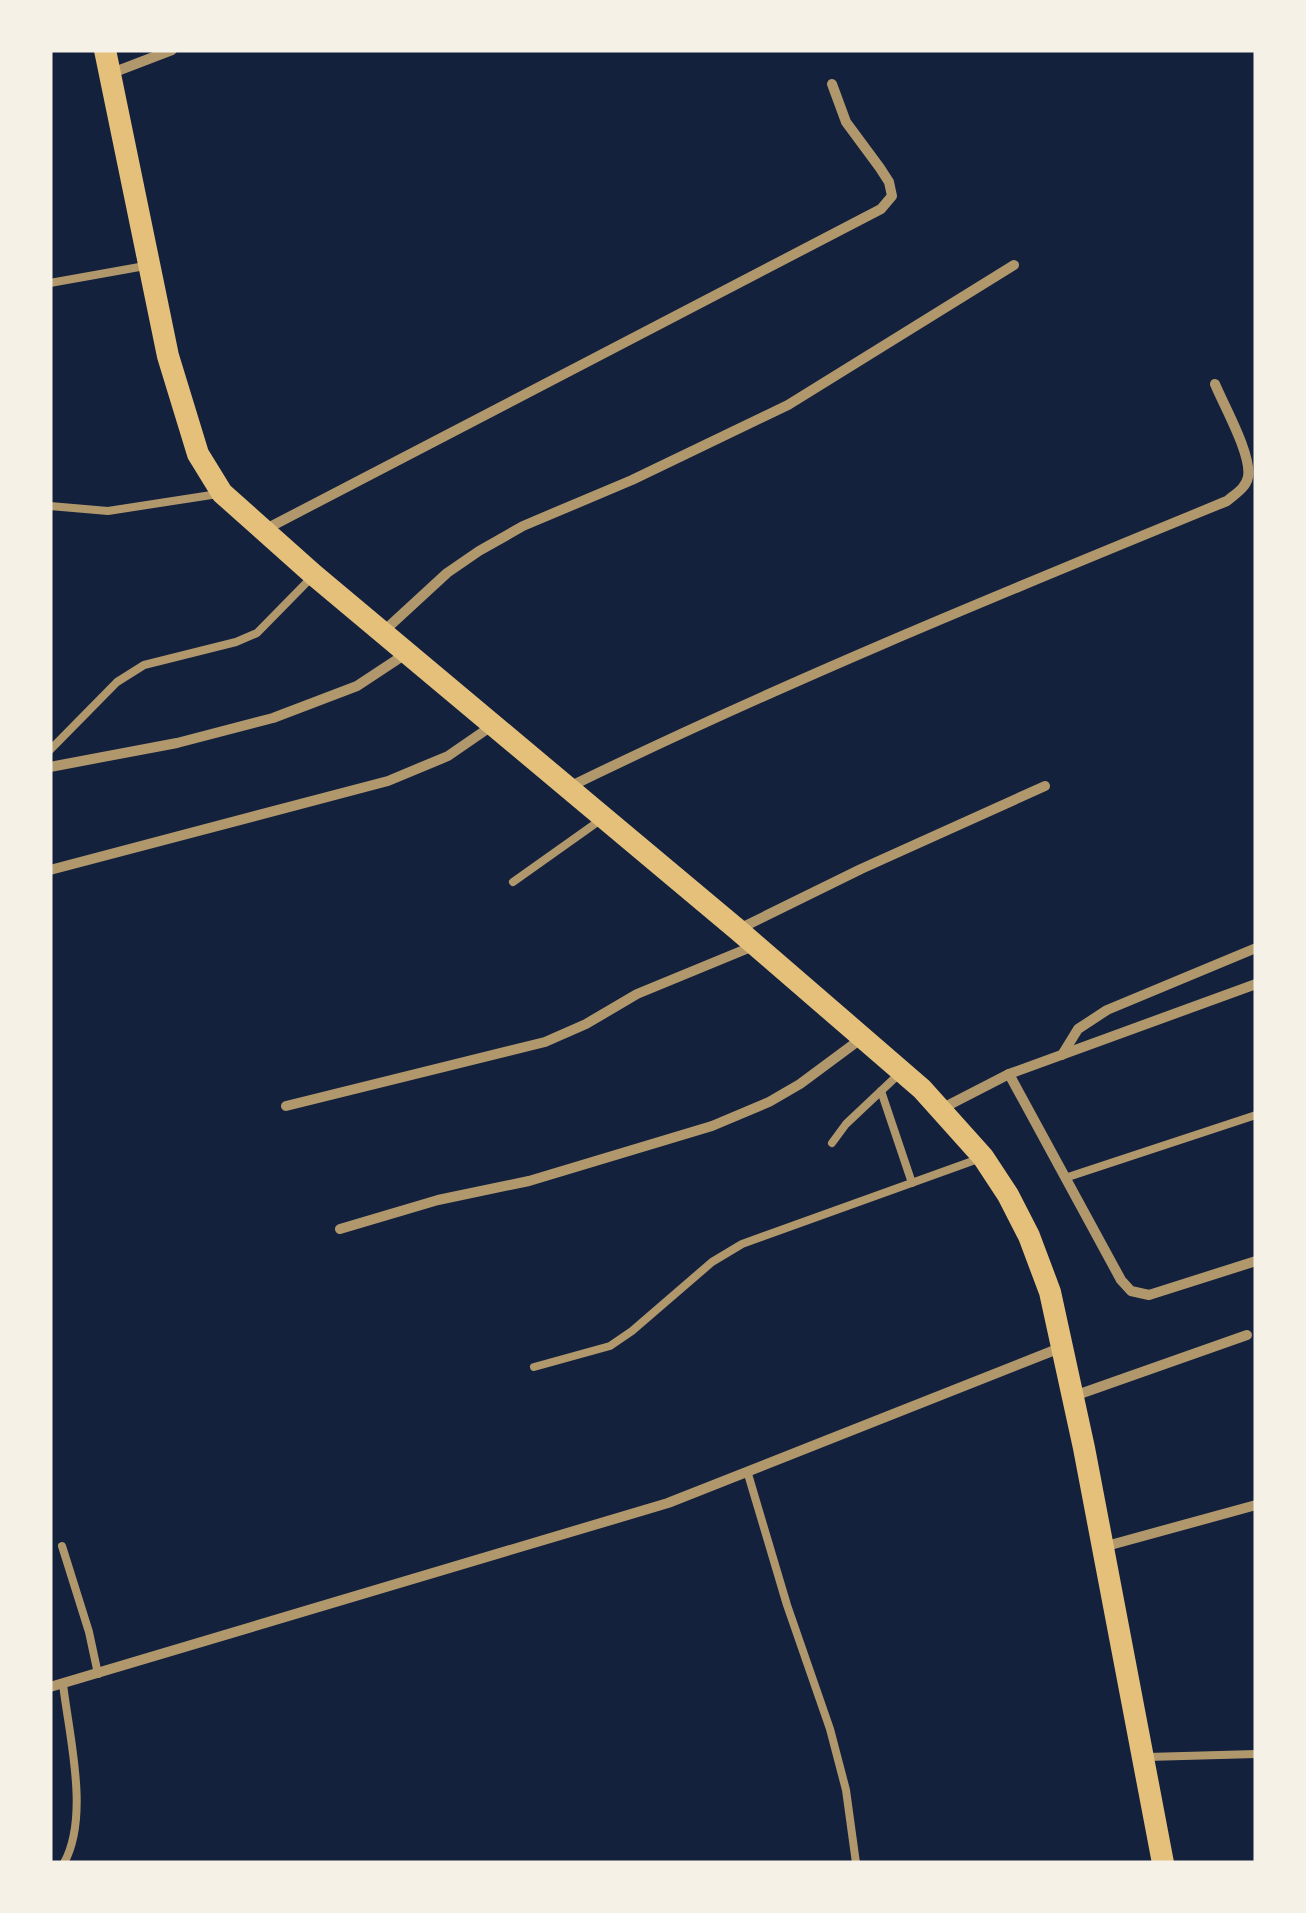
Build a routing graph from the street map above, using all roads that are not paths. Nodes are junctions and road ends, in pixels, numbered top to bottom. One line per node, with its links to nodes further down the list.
1 (104, 50): 3 (main road)
2 (172, 50): 3 (street)
3 (111, 73): 5 (main road)
4 (832, 84): 11 (street)
5 (150, 265): 7 (lane); 9 (main road)
6 (1014, 265): 13 (street)
7 (50, 283)
8 (1215, 384): 19 (street)
9 (222, 493): 10 (lane); 11 (main road)
10 (50, 506)
11 (263, 530): 12 (main road)
12 (314, 575): 13 (main road); 16 (lane)
13 (383, 632): 14 (main road)
14 (408, 652): 15 (main road); 17 (street)
15 (494, 724): 19 (main road); 21 (street)
16 (50, 750)
17 (50, 768)
18 (1044, 786): 23 (street)
19 (568, 787): 20 (main road)
20 (604, 817): 22 (lane); 23 (main road)
21 (50, 870)
22 (512, 882)
23 (747, 938): 26 (main road); 31 (street)
24 (1256, 948): 27 (street)
25 (1256, 984): 27 (street)
26 (862, 1038): 28 (main road); 38 (street)
27 (1062, 1055): 29 (street)
28 (901, 1072): 30 (lane); 32 (main road)
29 (1010, 1074): 32 (street); 36 (street)
30 (882, 1091): 34 (lane); 37 (lane)
31 (286, 1106)
32 (941, 1110): 35 (main road)
33 (1256, 1116): 36 (lane)
34 (832, 1143)
35 (982, 1157): 37 (lane); 41 (main road)
36 (1068, 1177): 39 (street)
37 (912, 1183): 42 (lane)
38 (340, 1229)
39 (1256, 1260)
40 (1248, 1335): 43 (street)
41 (1061, 1348): 43 (main road); 44 (street)
42 (534, 1367)
43 (1072, 1396): 47 (main road)
44 (748, 1474): 48 (street); 54 (lane)
45 (1256, 1504): 47 (street)
46 (62, 1546): 48 (lane)
47 (1102, 1547): 52 (main road)
48 (98, 1674): 49 (street)
49 (63, 1684): 50 (street); 53 (lane)
50 (50, 1688)
51 (1256, 1754): 52 (lane)
52 (1142, 1758): 55 (main road)
53 (64, 1863)
54 (856, 1863)
55 (1162, 1863)

